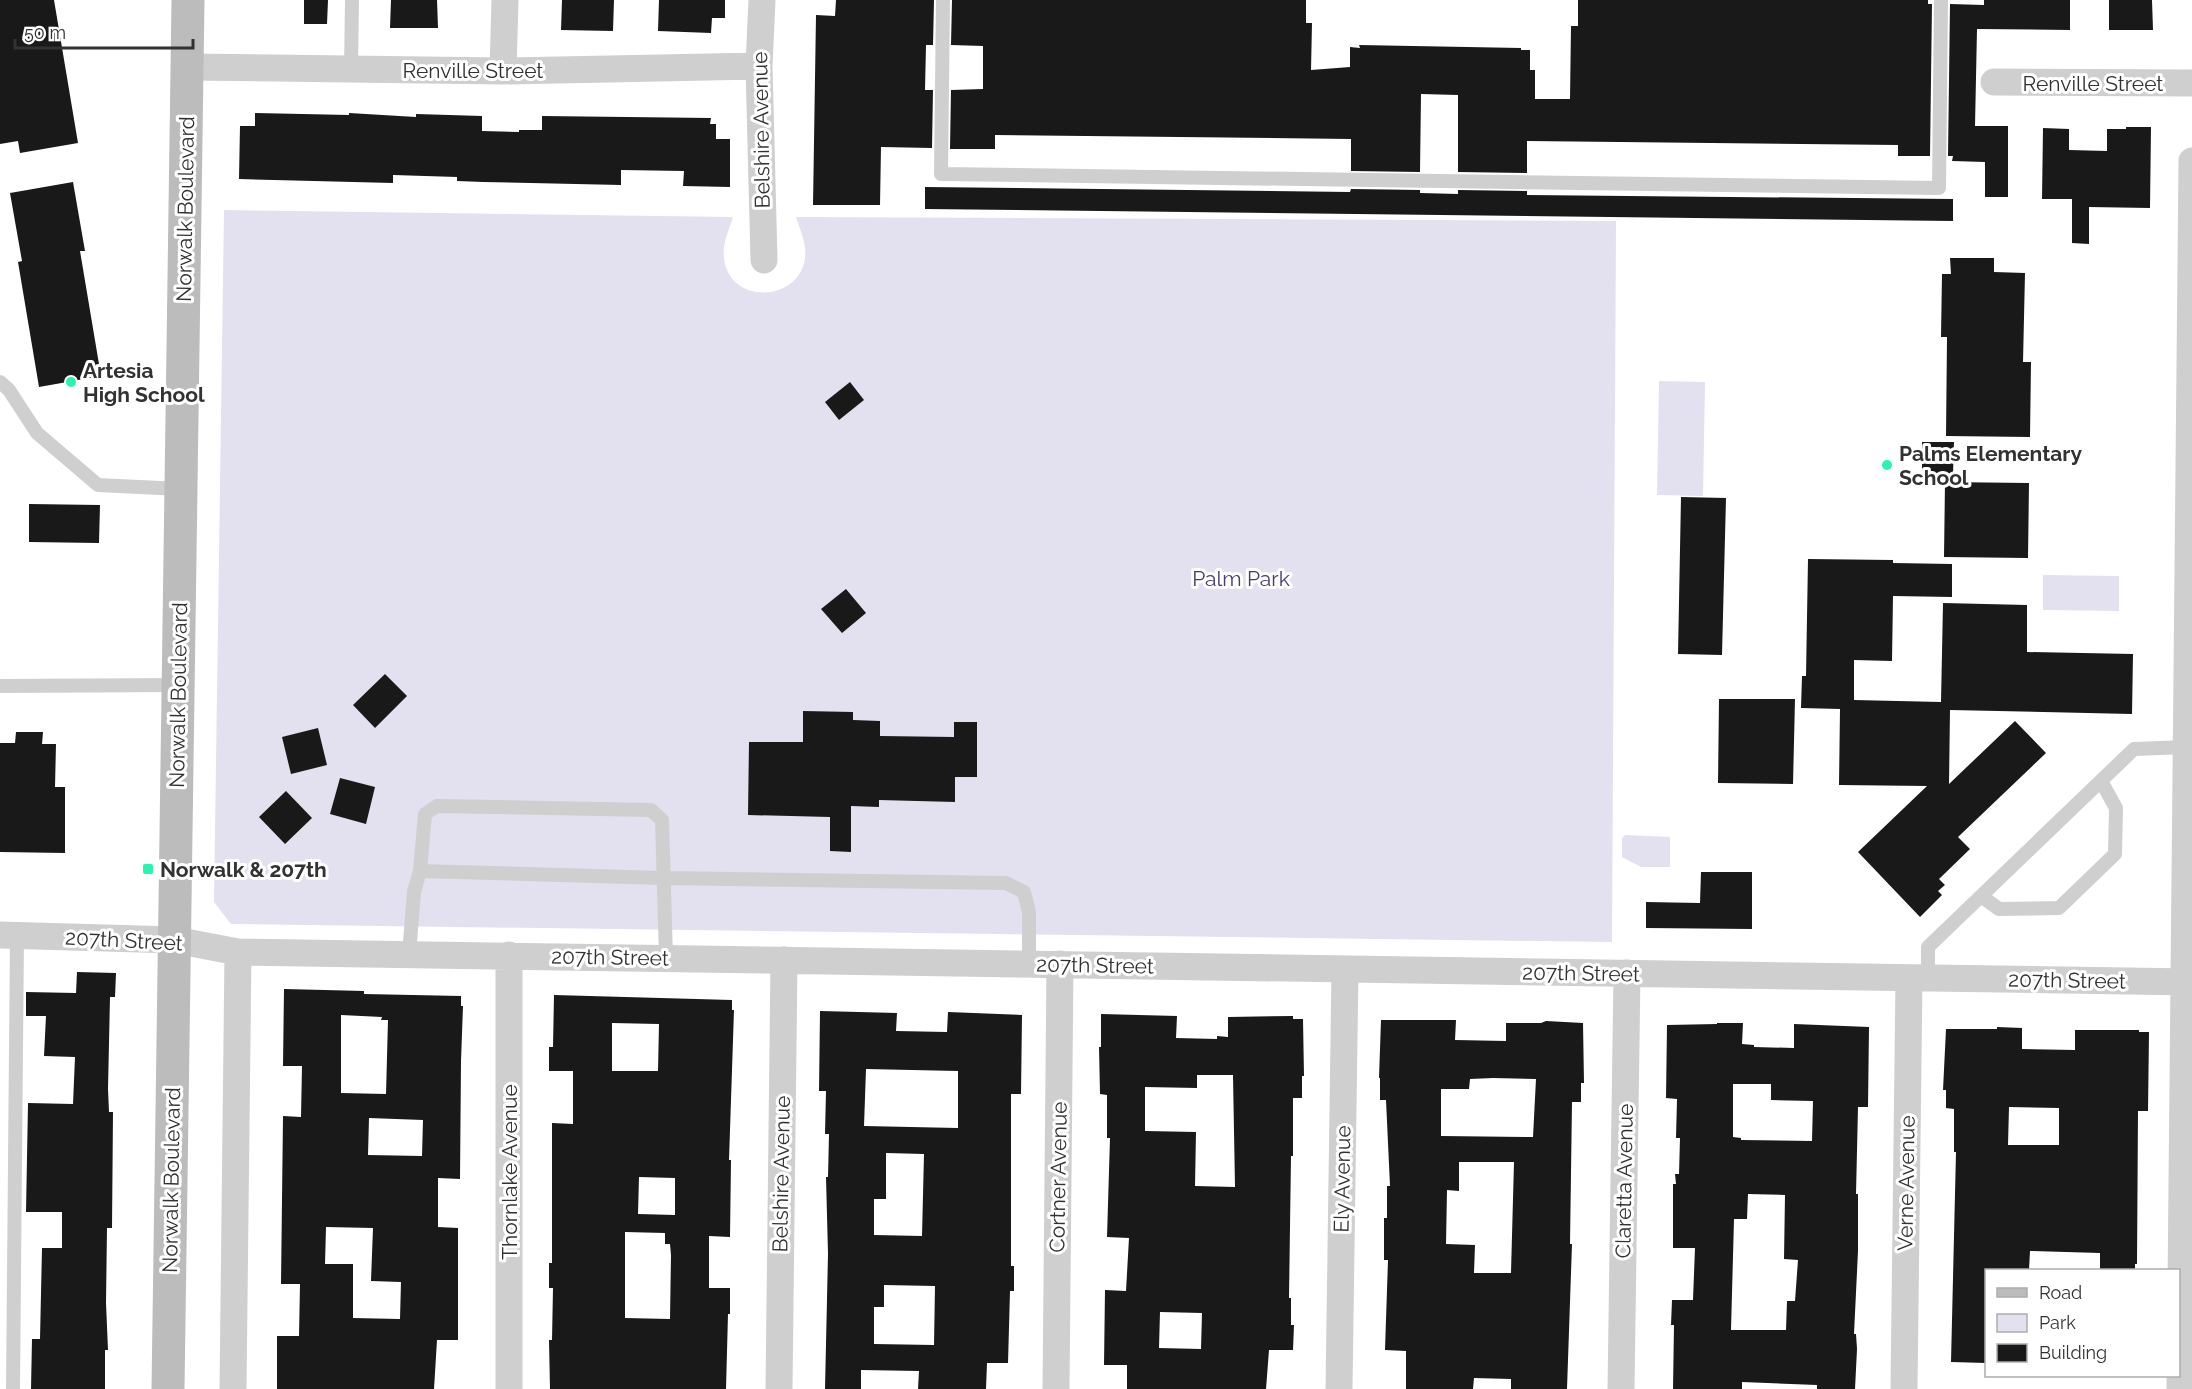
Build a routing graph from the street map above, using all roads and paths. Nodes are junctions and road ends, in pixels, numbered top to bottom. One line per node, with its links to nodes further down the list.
1 (188, 0): 8 (main road, Norwalk Boulevard)
2 (352, 0): 9 (lane)
3 (505, 0): 10 (street)
4 (762, 0): 7 (street, Belshire Avenue)
5 (943, 0): 6 (lane)
6 (1941, 0)
7 (759, 66): 10 (street, Renville Street); 14 (street, Belshire Avenue)
8 (187, 68): 9 (street, Renville Street); 16 (main road, Norwalk Boulevard)
9 (351, 69): 10 (street, Renville Street)
10 (503, 70)
11 (1994, 82): 12 (street, Renville Street)
12 (2192, 84)
13 (2192, 162): 19 (street)
14 (764, 260)
15 (0, 382): 16 (lane)
16 (181, 489): 17 (main road, Norwalk Boulevard)
17 (179, 685): 18 (lane); 25 (main road, Norwalk Boulevard)
18 (0, 686)
19 (2186, 747): 20 (lane); 36 (street)
20 (2101, 781): 23 (lane); 23 (lane)
21 (420, 871): 22 (lane); 22 (lane); 27 (lane)
22 (664, 878): 29 (lane); 31 (lane)
23 (1981, 896): 35 (lane)
24 (9, 935): 25 (street, 207th Street); 37 (lane)
25 (175, 940): 26 (street, 207th Street); 38 (main road, Norwalk Boulevard)
26 (238, 952): 27 (street, 207th Street); 39 (street)
27 (409, 954): 28 (street, 207th Street)
28 (509, 956): 29 (street, 207th Street); 40 (street, Thornlake Avenue)
29 (666, 958): 30 (street, 207th Street)
30 (784, 960): 31 (street, 207th Street); 41 (street, Belshire Avenue)
31 (1029, 964): 32 (street, 207th Street)
32 (1059, 964): 33 (street, 207th Street); 42 (street, Cortner Avenue)
33 (1344, 969): 34 (street, 207th Street); 43 (street, Ely Avenue)
34 (1627, 974): 35 (street, 207th Street); 44 (street, Claretta Avenue)
35 (1918, 978): 36 (street, 207th Street); 45 (street, Verne Avenue)
36 (2188, 982): 46 (street)
37 (13, 1389)
38 (168, 1389)
39 (232, 1389)
40 (509, 1389)
41 (779, 1389)
42 (1056, 1389)
43 (1339, 1389)
44 (1621, 1389)
45 (1904, 1389)
46 (2180, 1389)

